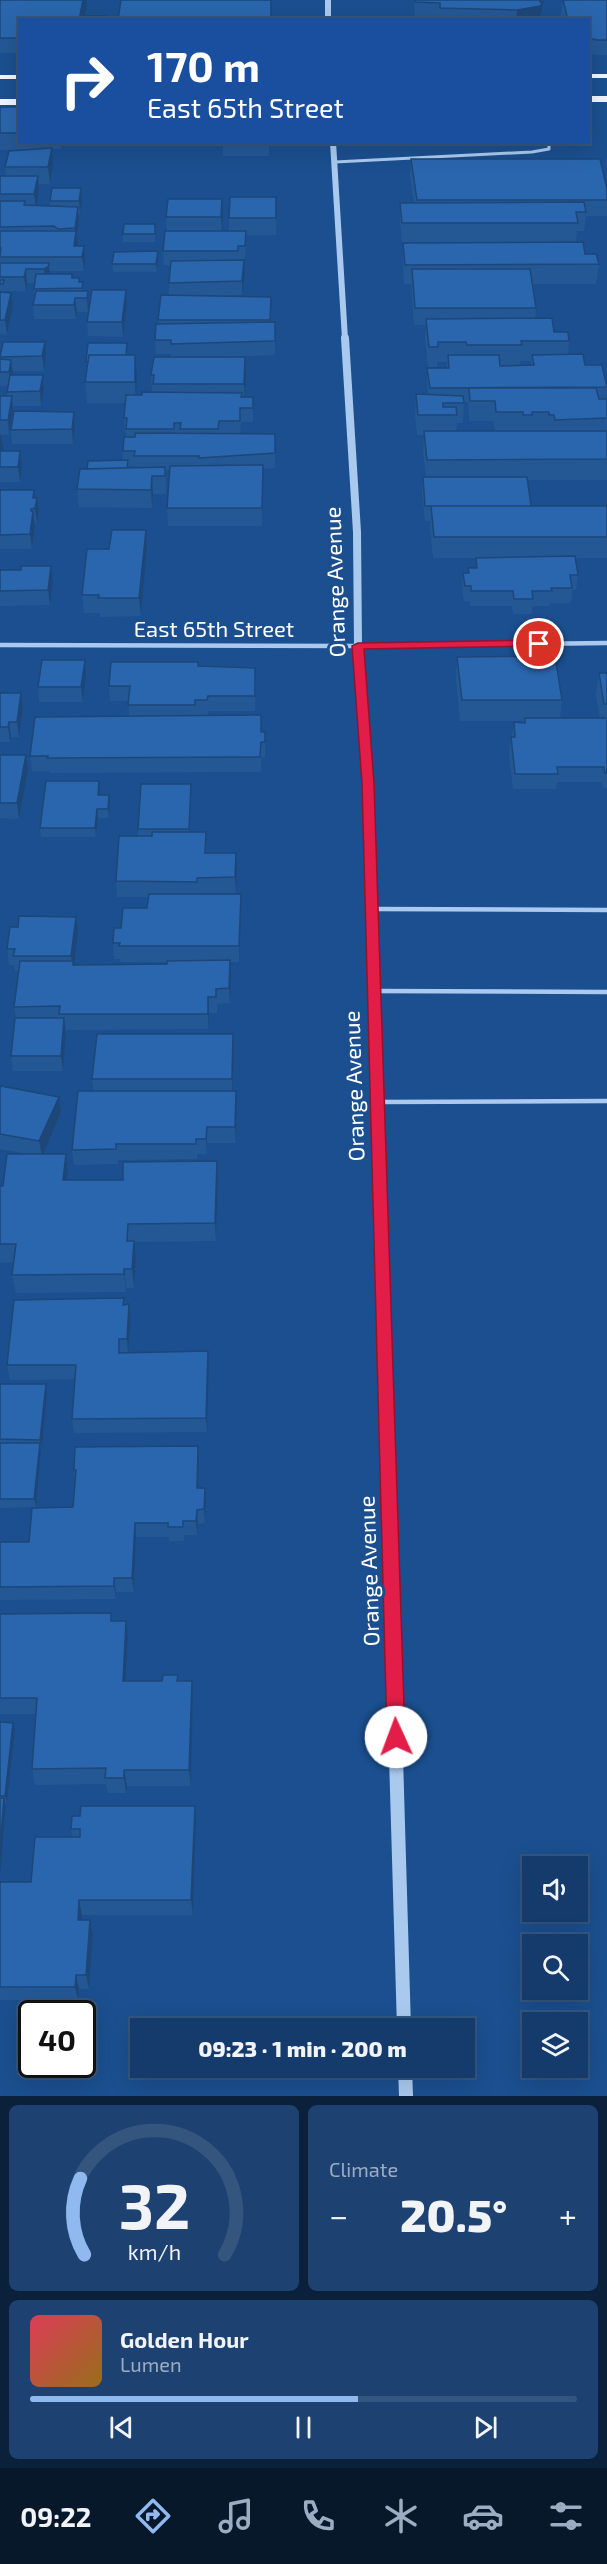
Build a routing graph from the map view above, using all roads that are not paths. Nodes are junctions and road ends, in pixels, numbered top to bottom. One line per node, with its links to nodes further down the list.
1 (328, 0): 2 (street)
2 (328, 18)
3 (590, 76): 4 (main road)
4 (607, 76)
5 (0, 77): 6 (main road)
6 (18, 77)
7 (590, 99): 8 (main road)
8 (607, 99)
9 (0, 102): 10 (main road)
10 (18, 102)
11 (333, 144): 13 (street, Orange Avenue)
12 (549, 144): 13 (lane)
13 (334, 162): 16 (street, Orange Avenue)
14 (607, 643): 16 (street, East 65th Street)
15 (0, 645): 16 (street, East 65th Street)
16 (358, 646): 17 (street, Orange Avenue)
17 (371, 909): 18 (lane); 19 (street, Orange Avenue)
18 (607, 910)
19 (374, 991): 20 (lane); 21 (street, Orange Avenue)
20 (607, 992)
21 (378, 1101): 22 (lane); 23 (street, Orange Avenue)
22 (607, 1101)
23 (404, 2018)
24 (405, 2078): 25 (street)
25 (406, 2096)

